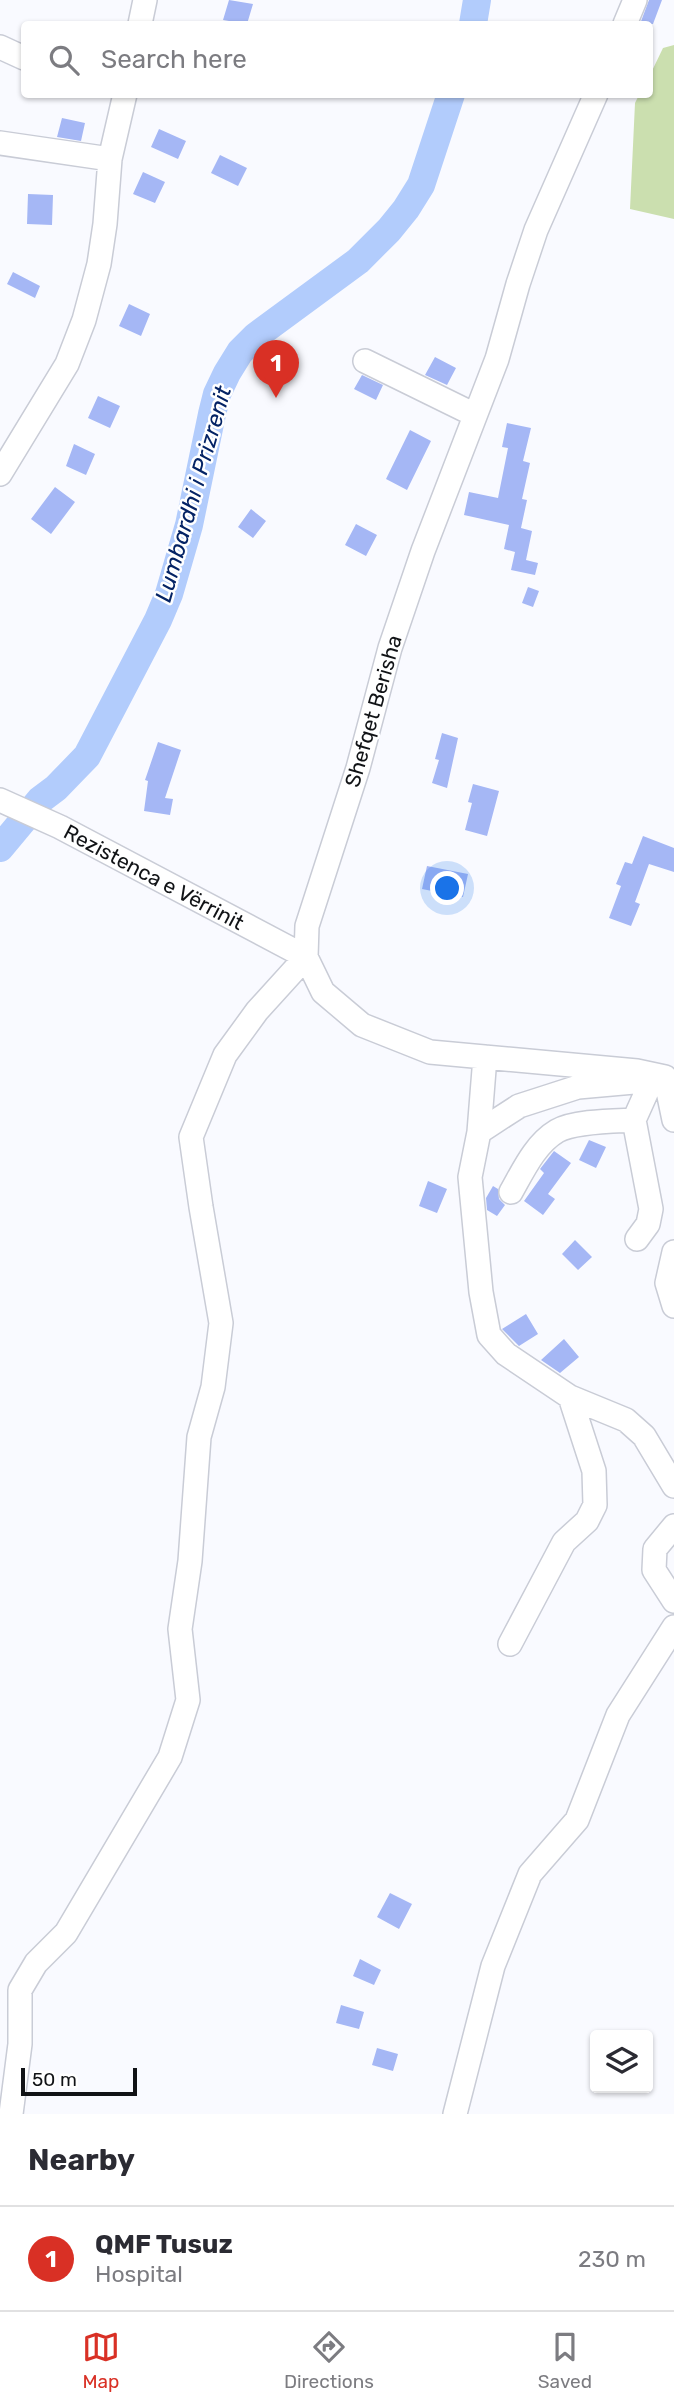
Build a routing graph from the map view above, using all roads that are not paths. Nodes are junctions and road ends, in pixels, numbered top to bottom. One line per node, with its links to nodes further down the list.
1 (145, 0): 3 (street)
2 (635, 0): 4 (street)
3 (141, 21)
4 (626, 21)
5 (0, 47): 6 (street)
6 (21, 57)
7 (123, 98): 10 (street)
8 (594, 98): 12 (street, Shefqet Berisha)
9 (0, 143): 10 (street)
10 (110, 159): 13 (street)
11 (365, 361): 12 (street)
12 (475, 415): 15 (street, Shefqet Berisha)
13 (0, 474)
14 (0, 801): 15 (street, Rezistenca e Vërrinit)
15 (306, 957): 16 (street, Shefqet Berisha); 31 (street)
16 (485, 1058): 17 (street, Shefqet Berisha); 20 (street)
17 (664, 1077): 18 (street); 19 (street); 20 (street)
18 (634, 1120): 21 (street); 22 (street)
19 (674, 1120)
20 (479, 1132): 25 (street)
21 (511, 1192)
22 (637, 1239)
23 (674, 1252): 24 (street)
24 (674, 1306)
25 (570, 1397): 26 (street); 30 (street)
26 (674, 1486)
27 (674, 1526): 28 (street)
28 (674, 1601)
29 (674, 1627): 32 (street)
30 (510, 1644)
31 (11, 2114)
32 (455, 2114)

